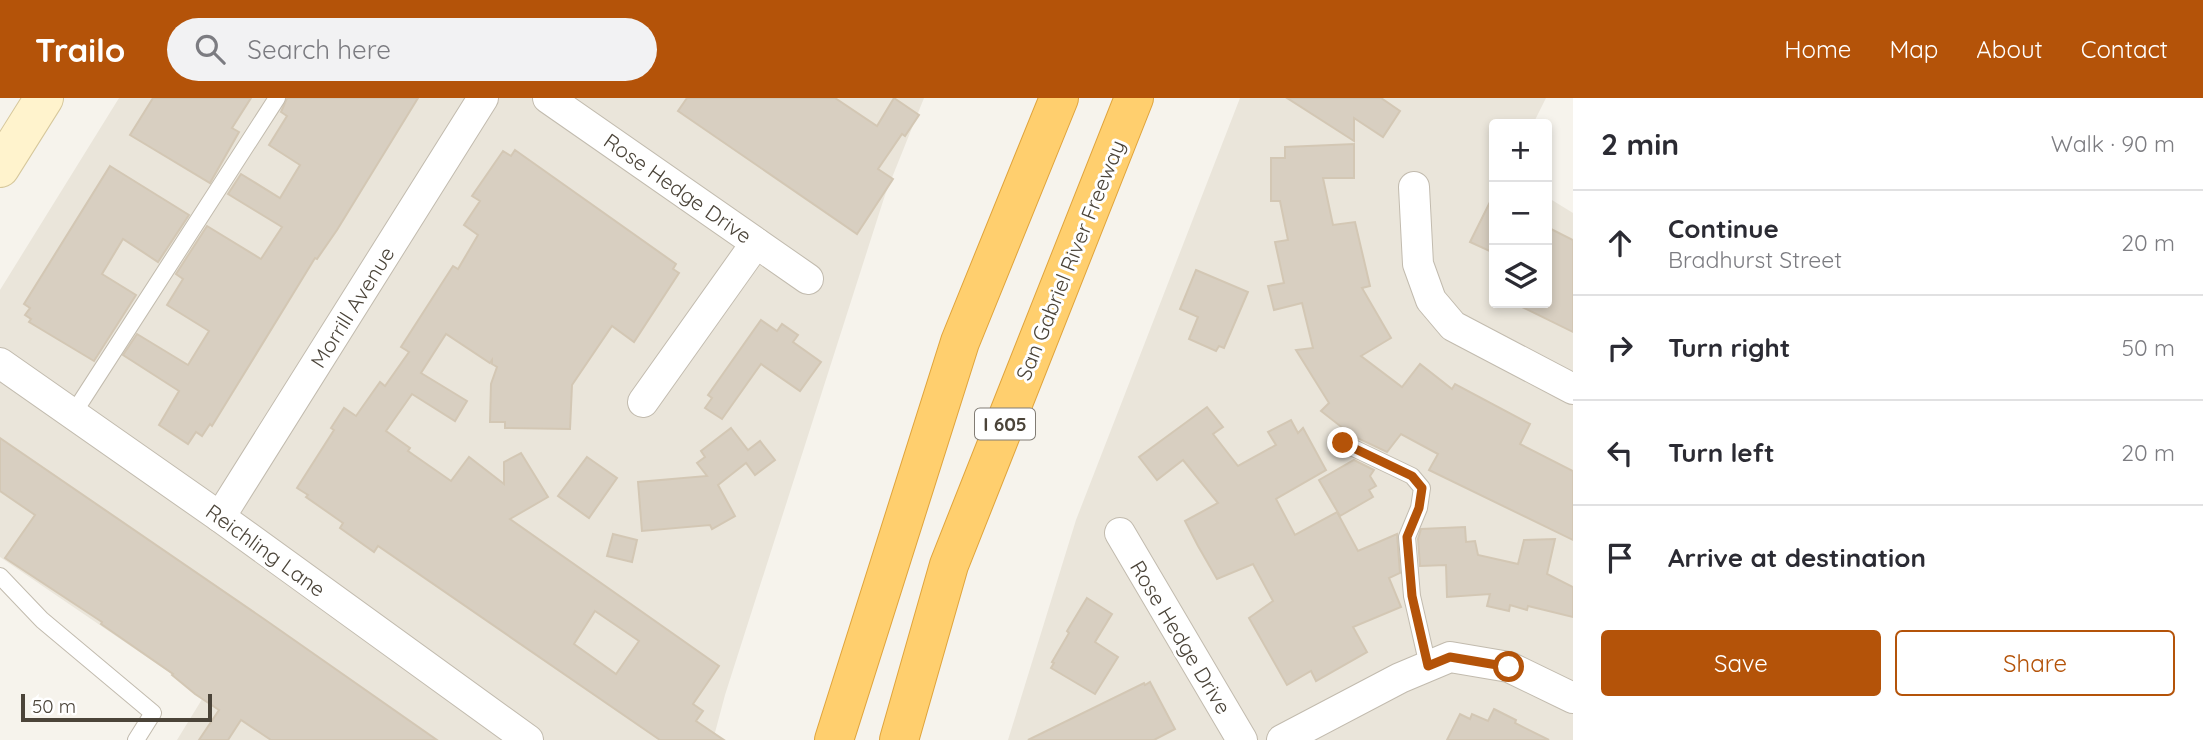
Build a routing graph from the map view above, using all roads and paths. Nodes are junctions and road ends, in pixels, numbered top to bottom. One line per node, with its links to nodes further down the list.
1 (44, 98): 7 (main road)
2 (276, 98): 14 (lane)
3 (483, 98): 16 (street, Morrill Avenue)
4 (548, 98): 9 (street, Rose Hedge Drive)
5 (1059, 98): 23 (highway)
6 (1129, 103): 24 (highway, San Gabriel River Freeway / I 605)
7 (0, 168)
8 (1414, 187): 12 (street)
9 (756, 243): 10 (street, Rose Hedge Drive); 13 (street)
10 (808, 279)
11 (0, 363): 14 (street, Reichling Lane)
12 (1573, 389)
13 (643, 402)
14 (73, 414): 16 (street, Reichling Lane)
15 (1343, 443): 19 (lane)
16 (220, 517): 22 (street, Reichling Lane)
17 (1120, 533): 25 (street, Rose Hedge Drive)
18 (0, 576): 21 (lane)
19 (1428, 666): 20 (street); 26 (street)
20 (1573, 698)
21 (136, 740)
22 (528, 740)
23 (834, 740)
24 (899, 740)
25 (1242, 740)
26 (1282, 740)

